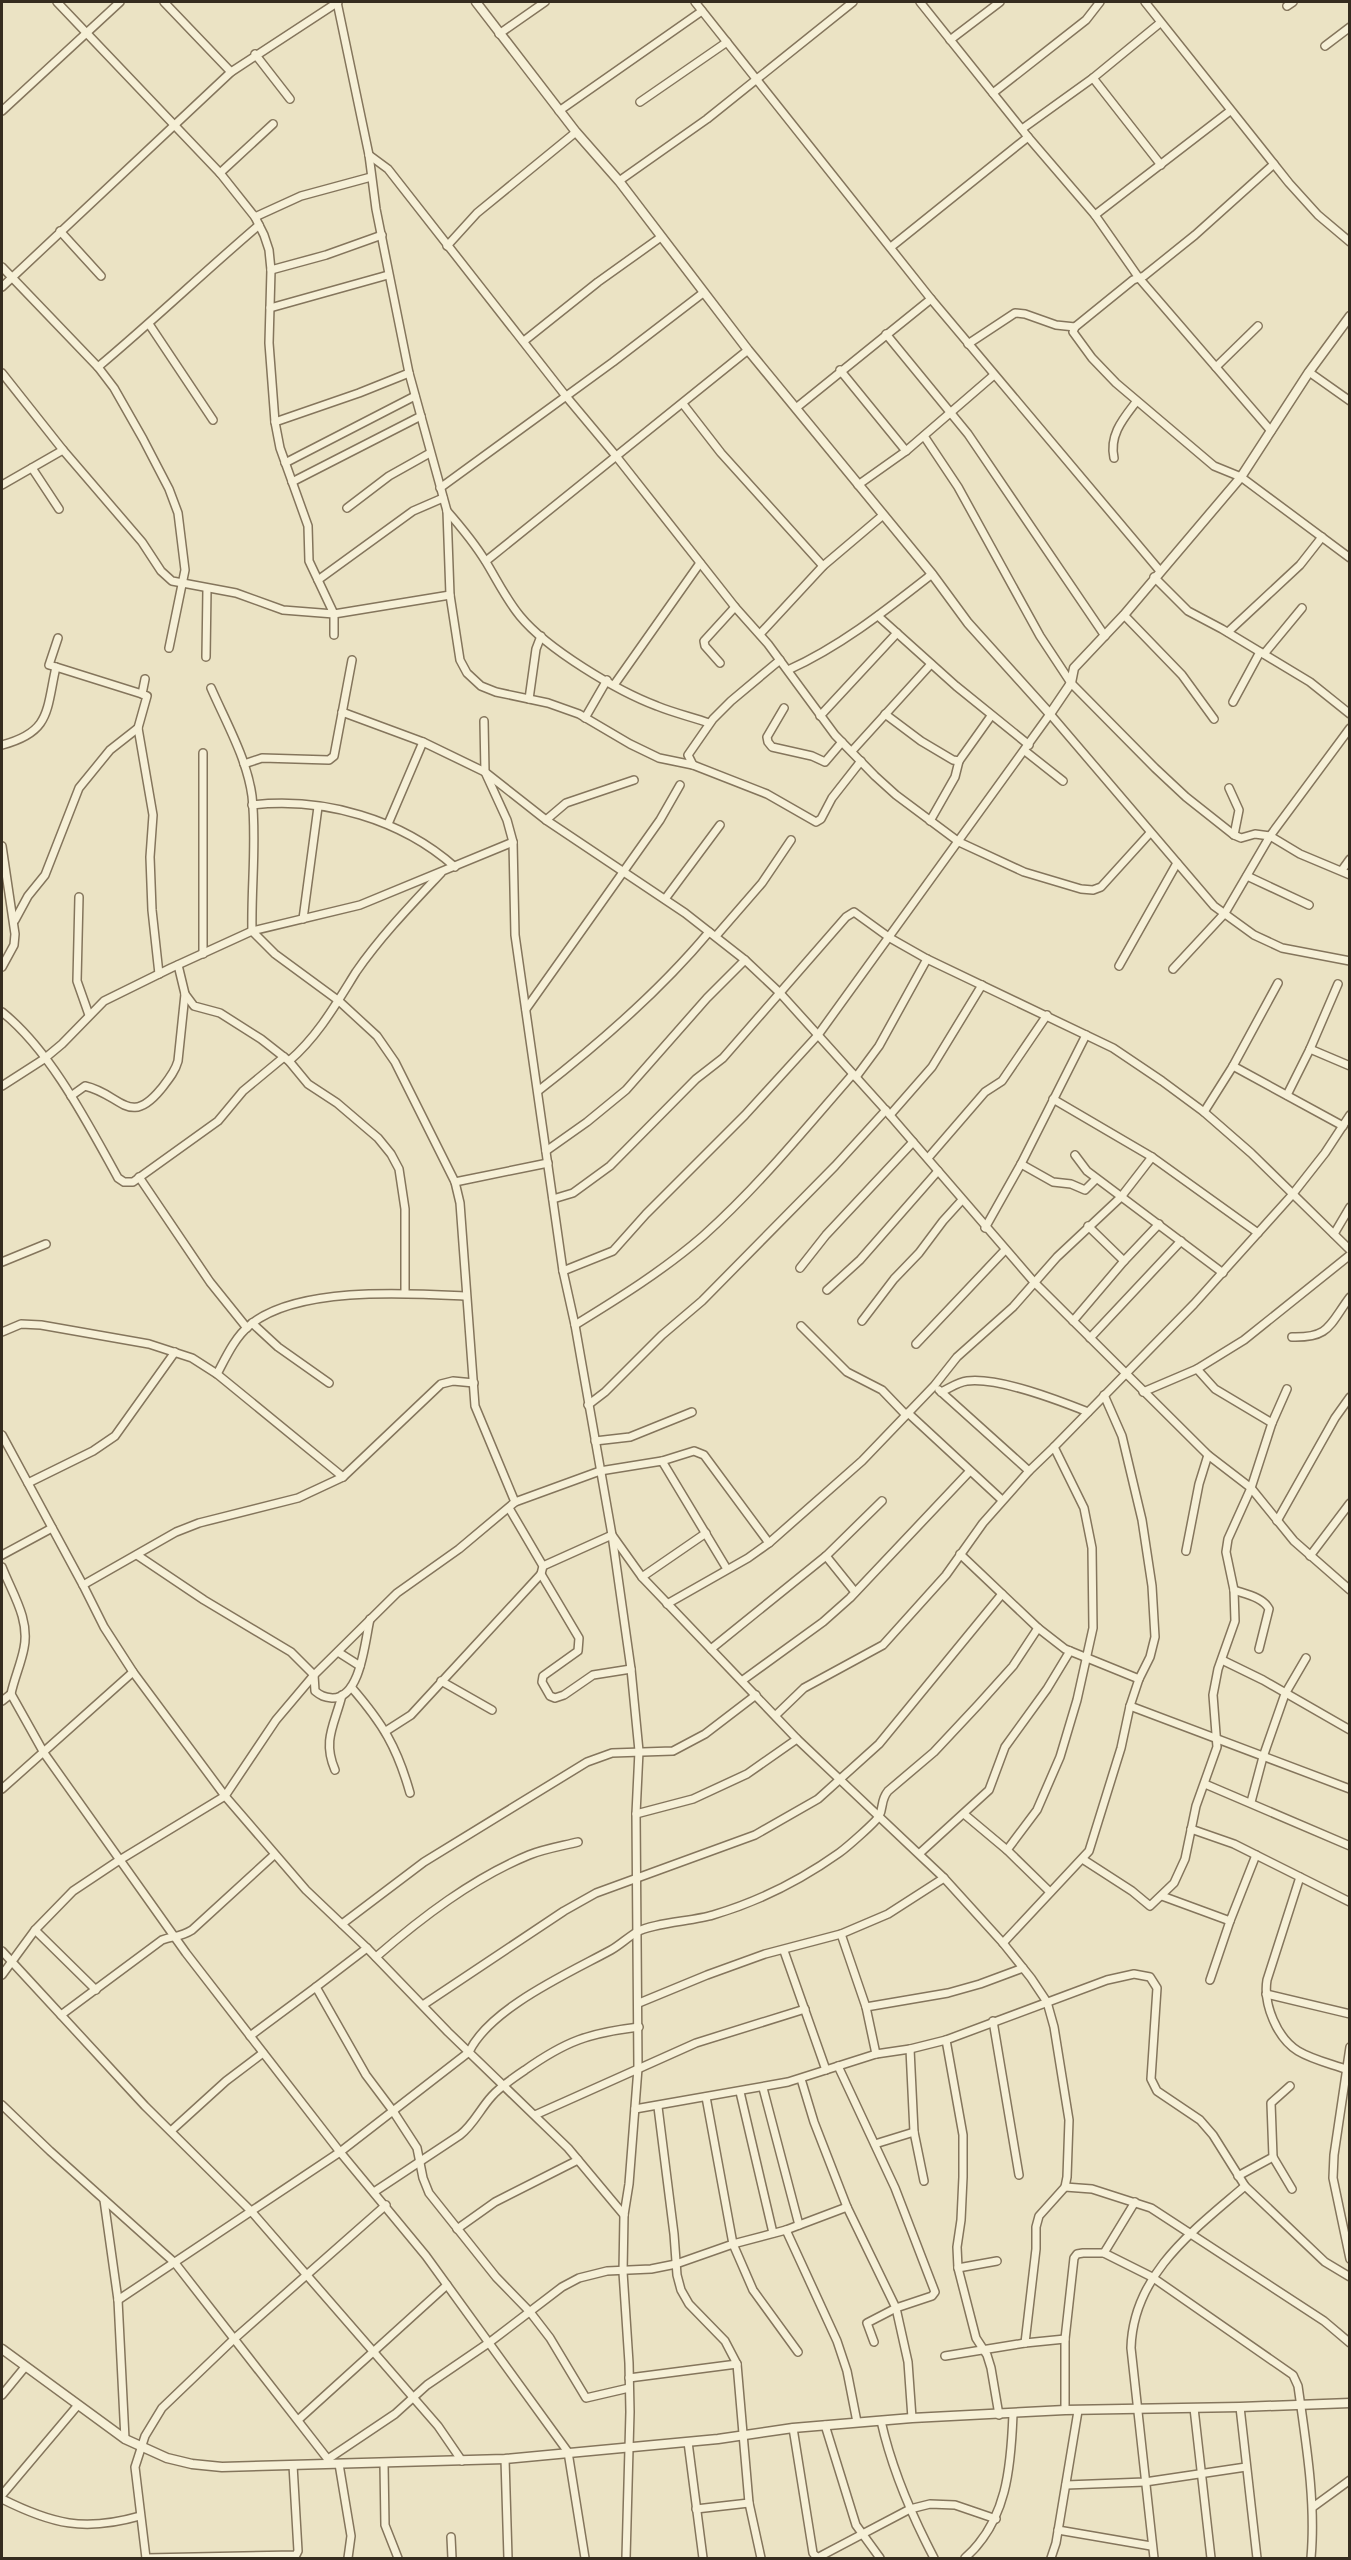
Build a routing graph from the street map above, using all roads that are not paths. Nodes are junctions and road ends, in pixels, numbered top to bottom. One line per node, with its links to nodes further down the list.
1 (57, 2): 16 (street)
2 (120, 2): 16 (street)
3 (164, 2): 22 (street)
4 (476, 2): 17 (street)
5 (545, 2): 17 (street)
6 (695, 2): 13 (street)
7 (853, 2): 24 (street)
8 (920, 2): 18 (street)
9 (1000, 2): 18 (street)
10 (1101, 2): 25 (street)
11 (1144, 2): 14 (street)
12 (334, 3): 21 (street); 36 (street)
13 (702, 10): 19 (street); 29 (street)
14 (1160, 23): 23 (street); 30 (street)
15 (1350, 27): 20 (street)
16 (87, 32): 28 (street); 31 (street)
17 (499, 34): 29 (street)
18 (950, 40): 25 (street)
19 (727, 42): 24 (street); 27 (street)
20 (1325, 46)
21 (255, 54): 22 (street); 26 (street)
22 (231, 72): 31 (street)
23 (1093, 78): 33 (street); 38 (street)
24 (758, 80): 41 (street); 50 (street)
25 (993, 93): 33 (street)
26 (290, 99)
27 (640, 102)
28 (2, 111)
29 (559, 111): 34 (street)
30 (1230, 111): 37 (street); 38 (street)
31 (175, 123): 39 (street); 45 (street)
32 (273, 124): 39 (street)
33 (1022, 129): 35 (street)
34 (576, 132): 41 (street); 49 (street)
35 (1028, 137): 42 (street); 50 (street)
36 (369, 155): 40 (street); 49 (street)
37 (1275, 164): 48 (street); 56 (street)
38 (1161, 165): 42 (street)
39 (220, 173): 43 (street)
40 (371, 177): 43 (street); 46 (street)
41 (619, 181): 47 (street)
42 (1095, 215): 56 (street)
43 (255, 217): 44 (street)
44 (259, 225): 52 (street); 62 (street)
45 (60, 231): 54 (street); 55 (street)
46 (382, 235): 52 (street); 53 (street)
47 (661, 237): 58 (street); 67 (street)
48 (1350, 242)
49 (447, 246): 67 (street)
50 (891, 247): 59 (street)
51 (2, 267): 55 (street)
52 (271, 270): 60 (street)
53 (388, 275): 60 (street); 75 (street)
54 (101, 276)
55 (12, 278): 57 (street); 70 (street)
56 (1139, 278): 64 (street); 71 (street)
57 (2, 287)
58 (703, 293): 69 (street); 77 (street)
59 (931, 299): 66 (street); 68 (street)
60 (270, 308): 86 (street)
61 (1350, 316): 65 (street)
62 (149, 324): 70 (street); 85 (street)
63 (1258, 326): 71 (street)
64 (1075, 327): 68 (street); 80 (street)
65 (1346, 329): 73 (street)
66 (886, 334): 72 (street); 83 (street)
67 (524, 341): 77 (street)
68 (969, 344): 76 (street)
69 (748, 350): 81 (street); 82 (street)
70 (98, 367): 114 (street)
71 (1216, 367): 87 (street)
72 (840, 370): 82 (street); 90 (street)
73 (1309, 372): 79 (street); 87 (street)
74 (2, 373): 89 (street)
75 (409, 373): 78 (street); 86 (street)
76 (994, 375): 83 (street); 112 (street)
77 (565, 395): 92 (street); 100 (street)
78 (415, 396): 84 (street); 94 (street)
79 (1350, 401)
80 (1136, 402): 93 (street); 96 (street)
81 (683, 404): 92 (street); 110 (street)
82 (796, 408): 98 (street)
83 (952, 413): 88 (street); 127 (street)
84 (420, 416): 91 (street); 97 (street)
85 (213, 420)
86 (275, 422): 94 (street)
87 (1271, 431): 96 (street)
88 (924, 436): 90 (street); 140 (street)
89 (63, 450): 95 (street); 114 (street)
90 (906, 451): 98 (street)
91 (430, 453): 100 (street); 102 (street)
92 (616, 456): 108 (street); 109 (street)
93 (1114, 458)
94 (285, 463): 97 (street)
95 (32, 468): 99 (street); 103 (street)
96 (1240, 477): 106 (street); 112 (street)
97 (292, 482): 113 (street)
98 (858, 485): 105 (street)
99 (2, 486)
100 (441, 488): 101 (street)
101 (443, 498): 104 (street); 113 (street)
102 (347, 508)
103 (59, 509)
104 (447, 511): 108 (street); 116 (street)
105 (882, 516): 110 (street); 111 (street)
106 (1322, 537): 107 (street); 122 (street)
107 (1350, 558)
108 (486, 561): 126 (street)
109 (700, 563): 117 (street); 139 (street)
110 (823, 566): 124 (street)
111 (932, 574): 121 (street); 148 (street)
112 (1157, 574): 120 (street); 122 (street)
113 (318, 580): 119 (street)
114 (182, 584): 115 (street); 129 (street)
115 (207, 589): 119 (street); 131 (street)
116 (450, 595): 119 (street); 143 (street)
117 (735, 607): 124 (street); 134 (street)
118 (1302, 609): 130 (street)
119 (334, 614): 125 (street)
120 (1124, 615): 127 (street); 153 (street)
121 (878, 616): 123 (street); 137 (street)
122 (1228, 632): 130 (street)
123 (897, 633): 135 (street); 150 (street)
124 (760, 634): 133 (street)
125 (334, 635)
126 (541, 636): 139 (street); 143 (street)
127 (1105, 636): 140 (street)
128 (58, 638): 136 (street)
129 (169, 648)
130 (1262, 653): 144 (street); 149 (street)
131 (206, 657)
132 (352, 660): 146 (street)
133 (780, 660): 137 (street); 155 (street)
134 (720, 663)
135 (931, 664): 147 (street); 151 (street)
136 (56, 667): 142 (street); 160 (street)
137 (788, 670): 150 (street)
138 (145, 679): 142 (street)
139 (610, 683): 152 (street); 155 (street)
140 (1071, 683): 148 (street); 180 (street)
141 (211, 688): 166 (street)
142 (142, 694): 156 (street)
143 (530, 699): 152 (street)
144 (1233, 702)
145 (784, 708): 159 (street)
146 (342, 712): 158 (street); 166 (street)
147 (885, 714): 162 (street); 165 (street)
148 (1050, 714): 161 (street); 179 (street)
149 (1350, 714)
150 (820, 716): 159 (street)
151 (991, 716): 161 (street); 165 (street)
152 (585, 718): 167 (street)
153 (1214, 718)
154 (484, 721): 168 (street)
155 (709, 723): 167 (street)
156 (138, 728): 199 (street); 211 (street)
157 (1350, 728): 181 (street)
158 (423, 742): 168 (street); 177 (street)
159 (842, 742): 162 (street)
160 (2, 745)
161 (1027, 748): 170 (street); 184 (street)
162 (852, 751): 164 (street)
163 (203, 753): 203 (street)
164 (861, 761): 167 (street); 176 (street)
165 (959, 761): 176 (street)
166 (244, 764): 173 (street)
167 (693, 765)
168 (484, 772): 175 (street); 183 (street)
169 (634, 780): 175 (street)
170 (1063, 781)
171 (680, 785): 191 (street)
172 (1229, 788): 180 (street)
173 (252, 805): 174 (street); 200 (street)
174 (318, 807): 177 (street); 198 (street)
175 (546, 820): 191 (street)
176 (930, 820): 184 (street)
177 (388, 824): 188 (street)
178 (720, 825): 195 (street)
179 (1150, 833): 184 (street); 187 (street)
180 (1234, 835): 181 (street)
181 (1270, 836): 189 (street); 193 (street)
182 (791, 840): 201 (street)
183 (513, 842): 188 (street); 218 (street)
184 (960, 842): 202 (street)
185 (2, 846): 199 (street)
186 (1350, 859): 189 (street)
187 (1177, 863): 197 (street); 208 (street)
188 (455, 867): 190 (street)
189 (1342, 870): 192 (street)
190 (443, 871): 198 (street); 217 (street)
191 (623, 872): 195 (street); 218 (street)
192 (1350, 875)
193 (1246, 876): 196 (street); 197 (street)
194 (79, 897): 220 (street)
195 (665, 899): 201 (street)
196 (1309, 905)
197 (1225, 913): 206 (street); 210 (street)
198 (303, 919): 200 (street)
199 (15, 920): 209 (street)
200 (252, 931): 203 (street); 217 (street)
201 (712, 934): 205 (street); 231 (street)
202 (890, 938): 204 (street); 215 (street); 222 (street)
203 (202, 954): 207 (street)
204 (927, 959): 214 (street); 229 (street)
205 (745, 960): 215 (street); 239 (street)
206 (1350, 961)
207 (178, 965): 211 (street); 216 (street)
208 (1119, 966)
209 (2, 967)
210 (1173, 969)
211 (159, 974): 220 (street)
212 (1278, 983): 227 (street)
213 (1338, 984): 224 (street)
214 (982, 985): 221 (street); 235 (street)
215 (780, 993): 222 (street); 251 (street)
216 (185, 994): 226 (street); 233 (street)
217 (339, 1001): 226 (street); 248 (street)
218 (526, 1009): 231 (street)
219 (2, 1012): 225 (street)
220 (88, 1015): 225 (street)
221 (1047, 1015): 223 (street); 242 (street)
222 (818, 1035): 229 (street); 267 (street)
223 (1086, 1035): 234 (street); 236 (street)
224 (1310, 1049): 228 (street); 232 (street)
225 (44, 1059): 230 (street); 233 (street)
226 (286, 1059): 246 (street); 271 (street)
227 (1233, 1066): 232 (street); 236 (street)
228 (1350, 1066)
229 (855, 1075): 235 (street); 276 (street)
230 (2, 1086)
231 (538, 1091): 239 (street)
232 (1287, 1095): 237 (street)
233 (71, 1096): 246 (street)
234 (1053, 1100): 241 (street); 244 (street)
235 (888, 1112): 238 (street); 295 (street)
236 (1204, 1112): 249 (street)
237 (1347, 1121): 249 (street)
238 (914, 1142): 242 (street); 266 (street)
239 (546, 1150): 243 (street)
240 (1075, 1155): 247 (street)
241 (1152, 1156): 250 (street); 257 (street)
242 (928, 1158): 245 (street)
243 (548, 1163): 248 (street); 251 (street)
244 (1021, 1164): 247 (street); 256 (street)
245 (938, 1171): 252 (street); 270 (street)
246 (139, 1177): 277 (street)
247 (1096, 1179): 250 (street)
248 (455, 1182): 272 (street)
249 (1292, 1195): 257 (street); 258 (street)
250 (1121, 1197): 254 (street); 255 (street)
251 (553, 1199): 267 (street)
252 (962, 1200): 256 (street); 274 (street)
253 (1350, 1207): 258 (street)
254 (1159, 1224): 259 (street); 264 (street)
255 (1088, 1226): 264 (street); 269 (street)
256 (985, 1228): 261 (street)
257 (1258, 1233): 268 (street)
258 (1334, 1234): 262 (street)
259 (1181, 1241): 268 (street); 281 (street)
260 (46, 1244): 265 (street)
261 (1005, 1250): 269 (street); 282 (street)
262 (1350, 1250)
263 (1350, 1255): 284 (street)
264 (1124, 1261): 275 (street)
265 (2, 1262)
266 (800, 1268)
267 (563, 1271): 276 (street)
268 (1223, 1273): 286 (street)
269 (1034, 1282): 275 (street); 289 (street)
270 (827, 1290)
271 (405, 1293): 272 (street); 277 (street)
272 (466, 1296): 288 (street)
273 (1350, 1297): 280 (street)
274 (862, 1321)
275 (1073, 1322): 281 (street)
276 (575, 1325): 295 (street)
277 (249, 1326): 285 (street); 287 (street)
278 (801, 1326): 298 (street)
279 (2, 1332): 283 (street)
280 (1292, 1337)
281 (1090, 1338): 286 (street)
282 (916, 1344)
283 (175, 1352): 285 (street); 309 (street)
284 (1197, 1368): 292 (street); 299 (street)
285 (217, 1374): 308 (street)
286 (1124, 1374): 292 (street); 293 (street)
287 (329, 1383)
288 (474, 1383): 308 (street); 313 (street)
289 (934, 1386): 291 (street); 298 (street)
290 (1287, 1389): 299 (street)
291 (941, 1392): 297 (street); 306 (street)
292 (1143, 1392): 303 (street)
293 (1104, 1395): 297 (street); 351 (street)
294 (1350, 1397): 316 (street)
295 (588, 1405): 301 (street)
296 (692, 1412): 301 (street)
297 (1088, 1412): 302 (street)
298 (907, 1414): 307 (street); 320 (street)
299 (1272, 1423): 310 (street)
300 (2, 1436): 309 (street)
301 (595, 1441): 305 (street)
302 (1054, 1448): 306 (street); 345 (street)
303 (1208, 1455): 310 (street); 321 (street)
304 (662, 1461): 305 (street); 318 (street); 320 (street)
305 (600, 1471): 313 (street); 319 (street)
306 (1029, 1471): 311 (street)
307 (969, 1472): 311 (street); 335 (street)
308 (343, 1477): 324 (street)
309 (28, 1483): 317 (street)
310 (1251, 1488): 316 (street); 333 (street)
311 (1002, 1500): 322 (street)
312 (882, 1501): 325 (street)
313 (515, 1502): 315 (street)
314 (1350, 1503): 326 (street)
315 (509, 1508): 327 (street); 338 (street)
316 (1276, 1521): 326 (street)
317 (52, 1528): 323 (street); 332 (street)
318 (706, 1533): 329 (street); 331 (street)
319 (612, 1535): 327 (street); 331 (street); 348 (street)
320 (769, 1543): 329 (street)
321 (1186, 1551)
322 (960, 1554): 336 (street); 362 (street)
323 (2, 1555)
324 (137, 1555): 332 (street); 350 (street)
325 (826, 1556): 335 (street); 340 (street)
326 (1310, 1556): 334 (street)
327 (543, 1566): 330 (street)
328 (2, 1567): 355 (street)
329 (727, 1569): 337 (street)
330 (542, 1574): 348 (street); 353 (street)
331 (642, 1577): 337 (street)
332 (83, 1585): 349 (street)
333 (1233, 1590): 341 (street); 346 (street)
334 (1350, 1590)
335 (855, 1592): 352 (street)
336 (1002, 1594): 339 (street); 371 (street)
337 (667, 1604): 340 (street)
338 (370, 1618): 343 (street); 347 (street)
339 (1038, 1628): 342 (street); 380 (street)
340 (711, 1649): 352 (street)
341 (1259, 1649)
342 (1070, 1651): 345 (street); 379 (street)
343 (338, 1652): 347 (street); 350 (street)
344 (1306, 1658): 356 (street)
345 (1088, 1659): 351 (street); 384 (street)
346 (1222, 1660): 356 (street); 365 (street)
347 (360, 1666): 354 (street)
348 (631, 1669): 367 (street)
349 (133, 1672): 368 (street); 376 (street)
350 (314, 1675): 357 (street); 376 (street)
351 (1139, 1679): 360 (street)
352 (743, 1680): 358 (street)
353 (441, 1681): 361 (street); 364 (street)
354 (352, 1688): 357 (street); 364 (street)
355 (11, 1694): 359 (street); 368 (street)
356 (1285, 1694): 363 (street); 369 (street)
357 (342, 1695): 370 (street)
358 (756, 1695): 362 (street); 367 (street)
359 (2, 1701)
360 (1130, 1706): 365 (street); 388 (street)
361 (492, 1710)
362 (776, 1715): 366 (street)
363 (1350, 1730)
364 (386, 1731): 375 (street)
365 (1218, 1738): 369 (street); 372 (street)
366 (797, 1739): 371 (street); 378 (street)
367 (639, 1751): 378 (street); 397 (street)
368 (44, 1753): 373 (street); 389 (street)
369 (1263, 1757): 374 (street); 377 (street)
370 (335, 1770)
371 (840, 1779): 380 (street); 391 (street)
372 (1205, 1784): 377 (street); 381 (street)
373 (2, 1789)
374 (1350, 1789)
375 (410, 1793)
376 (225, 1796): 386 (street); 389 (street)
377 (1251, 1802): 383 (street)
378 (636, 1814): 391 (street)
379 (964, 1814): 384 (street); 385 (street)
380 (879, 1816): 385 (street); 399 (street)
381 (1191, 1829): 387 (street); 394 (street)
382 (578, 1842): 406 (street)
383 (1350, 1846)
384 (1007, 1850): 393 (street)
385 (920, 1853): 392 (street)
386 (274, 1855): 397 (street); 401 (street)
387 (1256, 1855): 390 (street); 396 (street)
388 (1084, 1860): 393 (street); 394 (street)
389 (118, 1861): 398 (street); 401 (street)
390 (1300, 1877): 395 (street); 413 (street)
391 (638, 1878): 399 (street); 416 (street)
392 (944, 1878): 400 (street); 402 (street)
393 (1050, 1892): 402 (street)
394 (1162, 1896): 396 (street)
395 (1350, 1902)
396 (1230, 1921): 410 (street)
397 (342, 1924): 403 (street)
398 (35, 1930): 407 (street); 412 (street)
399 (638, 1931): 415 (street); 427 (street)
400 (841, 1934): 405 (street); 417 (street)
401 (176, 1938): 412 (street); 423 (street)
402 (1003, 1943): 408 (street)
403 (367, 1947): 406 (street); 411 (street)
404 (2, 1951): 407 (street)
405 (784, 1951): 415 (street); 418 (street)
406 (376, 1957): 416 (street)
407 (12, 1962): 409 (street); 420 (street)
408 (1023, 1968): 414 (street); 417 (street)
409 (2, 1975)
410 (1210, 1980)
411 (316, 1987): 423 (street); 443 (street)
412 (96, 1990): 420 (street)
413 (1266, 1994): 419 (street); 433 (street)
414 (1047, 2002): 421 (street); 453 (street); 456 (street)
415 (639, 2003): 422 (street)
416 (423, 2005): 427 (street)
417 (866, 2007): 429 (street)
418 (805, 2009): 431 (street); 432 (street)
419 (1350, 2014)
420 (61, 2015): 445 (street)
421 (993, 2021): 424 (street); 452 (street)
422 (639, 2027): 431 (street); 435 (street)
423 (250, 2036): 428 (street)
424 (946, 2040): 426 (street); 476 (street)
425 (1350, 2047): 433 (street)
426 (910, 2049): 429 (street); 446 (street)
427 (469, 2052): 435 (street); 443 (street)
428 (262, 2053): 445 (street); 448 (street)
429 (876, 2054): 430 (street)
430 (838, 2066): 432 (street); 447 (street)
431 (638, 2068): 442 (street); 444 (street)
432 (826, 2070): 434 (street)
433 (1348, 2070): 472 (street)
434 (801, 2079): 437 (street); 462 (street)
435 (503, 2086): 444 (street); 451 (street)
436 (1290, 2086): 449 (street)
437 (763, 2088): 438 (street); 465 (street)
438 (740, 2091): 439 (street); 468 (street)
439 (706, 2097): 441 (street); 470 (street)
440 (2, 2105): 459 (street)
441 (658, 2107): 442 (street); 475 (street)
442 (635, 2109): 464 (street)
443 (393, 2111): 448 (street); 451 (street)
444 (535, 2115): 450 (street)
445 (171, 2130): 463 (street)
446 (914, 2132): 447 (street); 454 (street)
447 (875, 2144): 483 (street)
448 (340, 2152): 458 (street); 463 (street)
449 (1273, 2157): 453 (street); 457 (street)
450 (579, 2160): 464 (street); 466 (street)
451 (421, 2163): 458 (street); 466 (street)
452 (1019, 2175)
453 (1238, 2176): 455 (street)
454 (924, 2181)
455 (1245, 2186): 469 (street); 480 (street)
456 (1065, 2187): 460 (street); 489 (street)
457 (1292, 2189)
458 (374, 2192): 461 (street)
459 (104, 2200): 474 (street); 482 (street)
460 (1135, 2202): 469 (street); 471 (street)
461 (386, 2205): 478 (street); 481 (street)
462 (847, 2207): 465 (street); 483 (street)
463 (251, 2211): 474 (street); 478 (street)
464 (624, 2215): 477 (street)
465 (800, 2225): 467 (street)
466 (458, 2229): 484 (street)
467 (786, 2230): 468 (street); 515 (street)
468 (772, 2233): 470 (street)
469 (1189, 2234): 479 (street); 490 (street)
470 (733, 2244): 475 (street); 493 (street)
471 (1104, 2253): 479 (street); 486 (street)
472 (1350, 2259)
473 (997, 2261): 476 (street)
474 (175, 2263): 482 (street); 485 (street)
475 (676, 2264): 477 (street); 496 (street)
476 (958, 2268): 492 (street)
477 (623, 2271): 484 (street); 498 (street)
478 (307, 2275): 485 (street); 494 (street)
479 (1152, 2277): 503 (street); 507 (street)
480 (1350, 2277)
481 (447, 2285): 487 (street); 494 (street)
482 (118, 2300): 519 (street)
483 (896, 2308): 488 (street); 512 (street)
484 (530, 2312): 487 (street); 499 (street)
485 (234, 2339): 513 (street); 521 (street)
486 (1065, 2339): 489 (street); 508 (street)
487 (490, 2342): 501 (street); 523 (street)
488 (874, 2342)
489 (1025, 2343): 492 (street)
490 (1350, 2343)
491 (2, 2349): 497 (street)
492 (984, 2351): 495 (street); 511 (street)
493 (798, 2352)
494 (372, 2353): 501 (street); 513 (street)
495 (945, 2356)
496 (737, 2364): 498 (street); 518 (street)
497 (25, 2367): 500 (street); 504 (street)
498 (629, 2378): 499 (street)
499 (629, 2388): 522 (street)
500 (2, 2395)
501 (412, 2398): 525 (street); 526 (street)
502 (1350, 2403): 503 (street)
503 (1300, 2404): 506 (street); 536 (street)
504 (78, 2405): 519 (street); 534 (street)
505 (1194, 2408): 506 (street); 507 (street); 530 (street)
506 (1240, 2408): 529 (street)
507 (1139, 2409): 509 (street); 532 (street)
508 (1065, 2410): 509 (street); 510 (street)
509 (1078, 2411): 533 (street)
510 (1013, 2414): 511 (street); 540 (street)
511 (999, 2415): 512 (street)
512 (912, 2418): 514 (street)
513 (298, 2420): 525 (street)
514 (881, 2421): 515 (street); 538 (street)
515 (857, 2422): 516 (street)
516 (825, 2425): 517 (street); 542 (street)
517 (793, 2428): 518 (street); 542 (street)
518 (744, 2435): 520 (street); 535 (street)
519 (125, 2439): 521 (street)
520 (688, 2442): 522 (street); 537 (street)
521 (140, 2446): 528 (street); 539 (street)
522 (629, 2447): 523 (street); 551 (street)
523 (568, 2452): 524 (street); 550 (street)
524 (505, 2459): 526 (street); 549 (street)
525 (333, 2462): 527 (street); 528 (street); 546 (street)
526 (462, 2462): 527 (street)
527 (384, 2464): 547 (street)
528 (293, 2465): 545 (street)
529 (1246, 2467): 530 (street); 560 (street)
530 (1200, 2474): 532 (street); 559 (street)
531 (1350, 2480): 536 (street)
532 (1145, 2482): 533 (street); 544 (street)
533 (1066, 2485): 541 (street)
534 (2, 2497): 539 (street)
535 (749, 2503): 537 (street); 553 (street)
536 (1313, 2507): 561 (street)
537 (696, 2509): 552 (street)
538 (910, 2509): 540 (street); 542 (street); 555 (street)
539 (140, 2516): 545 (street)
540 (996, 2519): 556 (street)
541 (1058, 2530): 544 (street); 557 (street)
542 (862, 2536): 554 (street)
543 (451, 2537): 548 (street)
544 (1151, 2546): 558 (street)
545 (146, 2558)
546 (348, 2559)
547 (398, 2559)
548 (452, 2559)
549 (508, 2559)
550 (585, 2559)
551 (626, 2559)
552 (703, 2559)
553 (761, 2559)
554 (880, 2559)
555 (934, 2559)
556 (965, 2559)
557 (1051, 2559)
558 (1154, 2559)
559 (1211, 2559)
560 (1257, 2559)
561 (1311, 2559)

